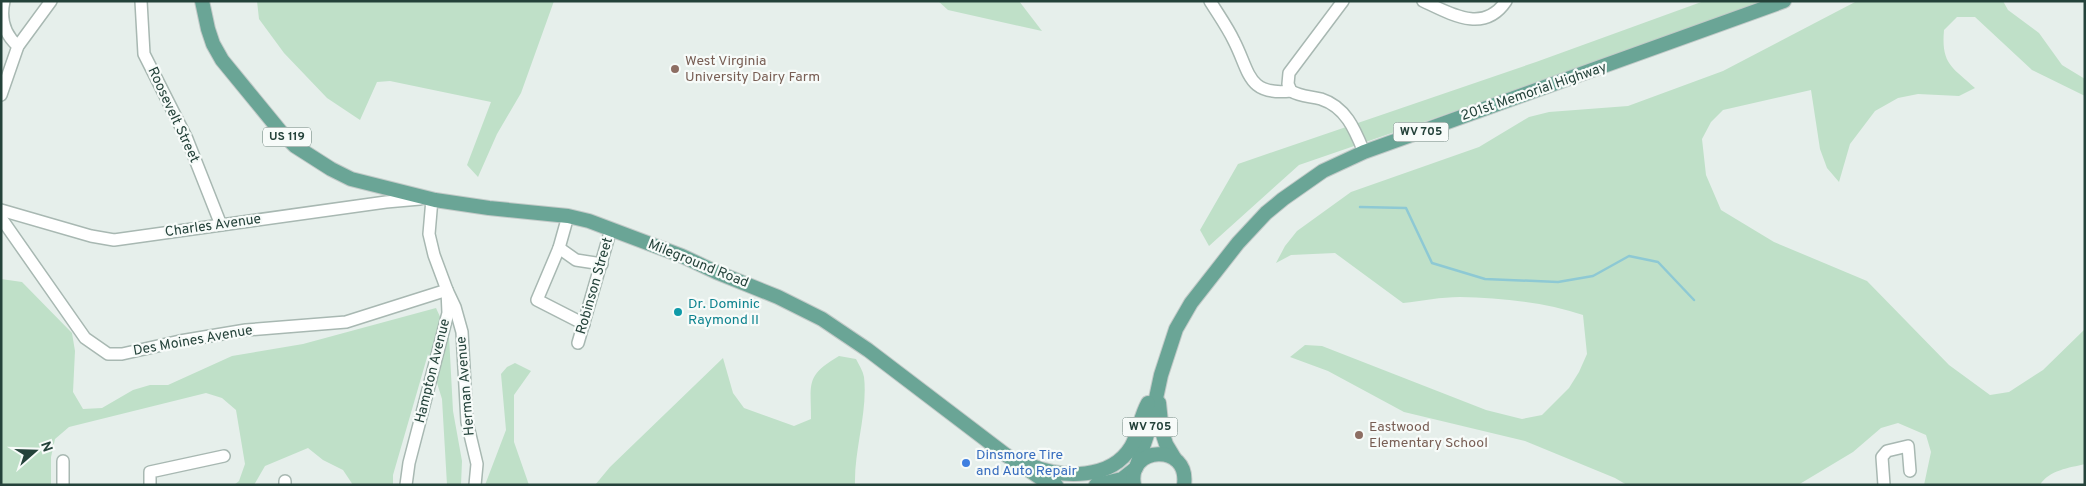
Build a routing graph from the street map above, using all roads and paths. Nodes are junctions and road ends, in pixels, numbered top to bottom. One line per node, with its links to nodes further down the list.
1 (4, 1): 10 (street)
2 (51, 1): 10 (street)
3 (141, 1): 18 (street, Roosevelt Street)
4 (202, 1): 14 (main road, US 119)
5 (1210, 1): 11 (street)
6 (1343, 1): 11 (street)
7 (1423, 1): 8 (street)
8 (1506, 1)
9 (1784, 1): 13 (main road, 201st Memorial Highway / WV 705)
10 (18, 46): 12 (street)
11 (1291, 91): 13 (street)
12 (1, 95)
13 (1364, 152): 25 (main road, 201st Memorial Highway / WV 705)
14 (432, 199): 16 (main road, Mileground Road / US 119); 18 (street, Charles Avenue); 22 (street, Hampton Avenue)
15 (1, 210): 18 (street, Charles Avenue)
16 (568, 216): 19 (main road, Mileground Road / US 119); 20 (street)
17 (1, 218): 22 (street, Des Moines Avenue)
18 (221, 225)
19 (611, 229): 21 (street, Robinson Street); 26 (main road, Mileground Road / US 119)
20 (559, 248): 21 (street); 23 (street)
21 (602, 264): 23 (street, Robinson Street)
22 (447, 290): 34 (street, Hampton Avenue); 35 (street, Herman Avenue)
23 (584, 324): 24 (street, Robinson Street)
24 (578, 343)
25 (1157, 388): 26 (main road); 28 (main road, 201st Memorial Highway / WV 705); 30 (main road, 201st Memorial Highway / WV 705)
26 (1006, 455): 36 (main road, Mileground Road / US 119)
27 (224, 456): 33 (street)
28 (1175, 459): 30 (main road); 39 (main road, 201st Memorial Highway)
29 (63, 461): 32 (street)
30 (1137, 467): 37 (main road); 38 (main road, 201st Memorial Highway)
31 (1910, 471): 40 (street)
32 (63, 485)
33 (150, 485)
34 (406, 485)
35 (475, 485)
36 (1056, 485)
37 (1096, 485)
38 (1134, 485)
39 (1184, 485)
40 (1884, 485)

